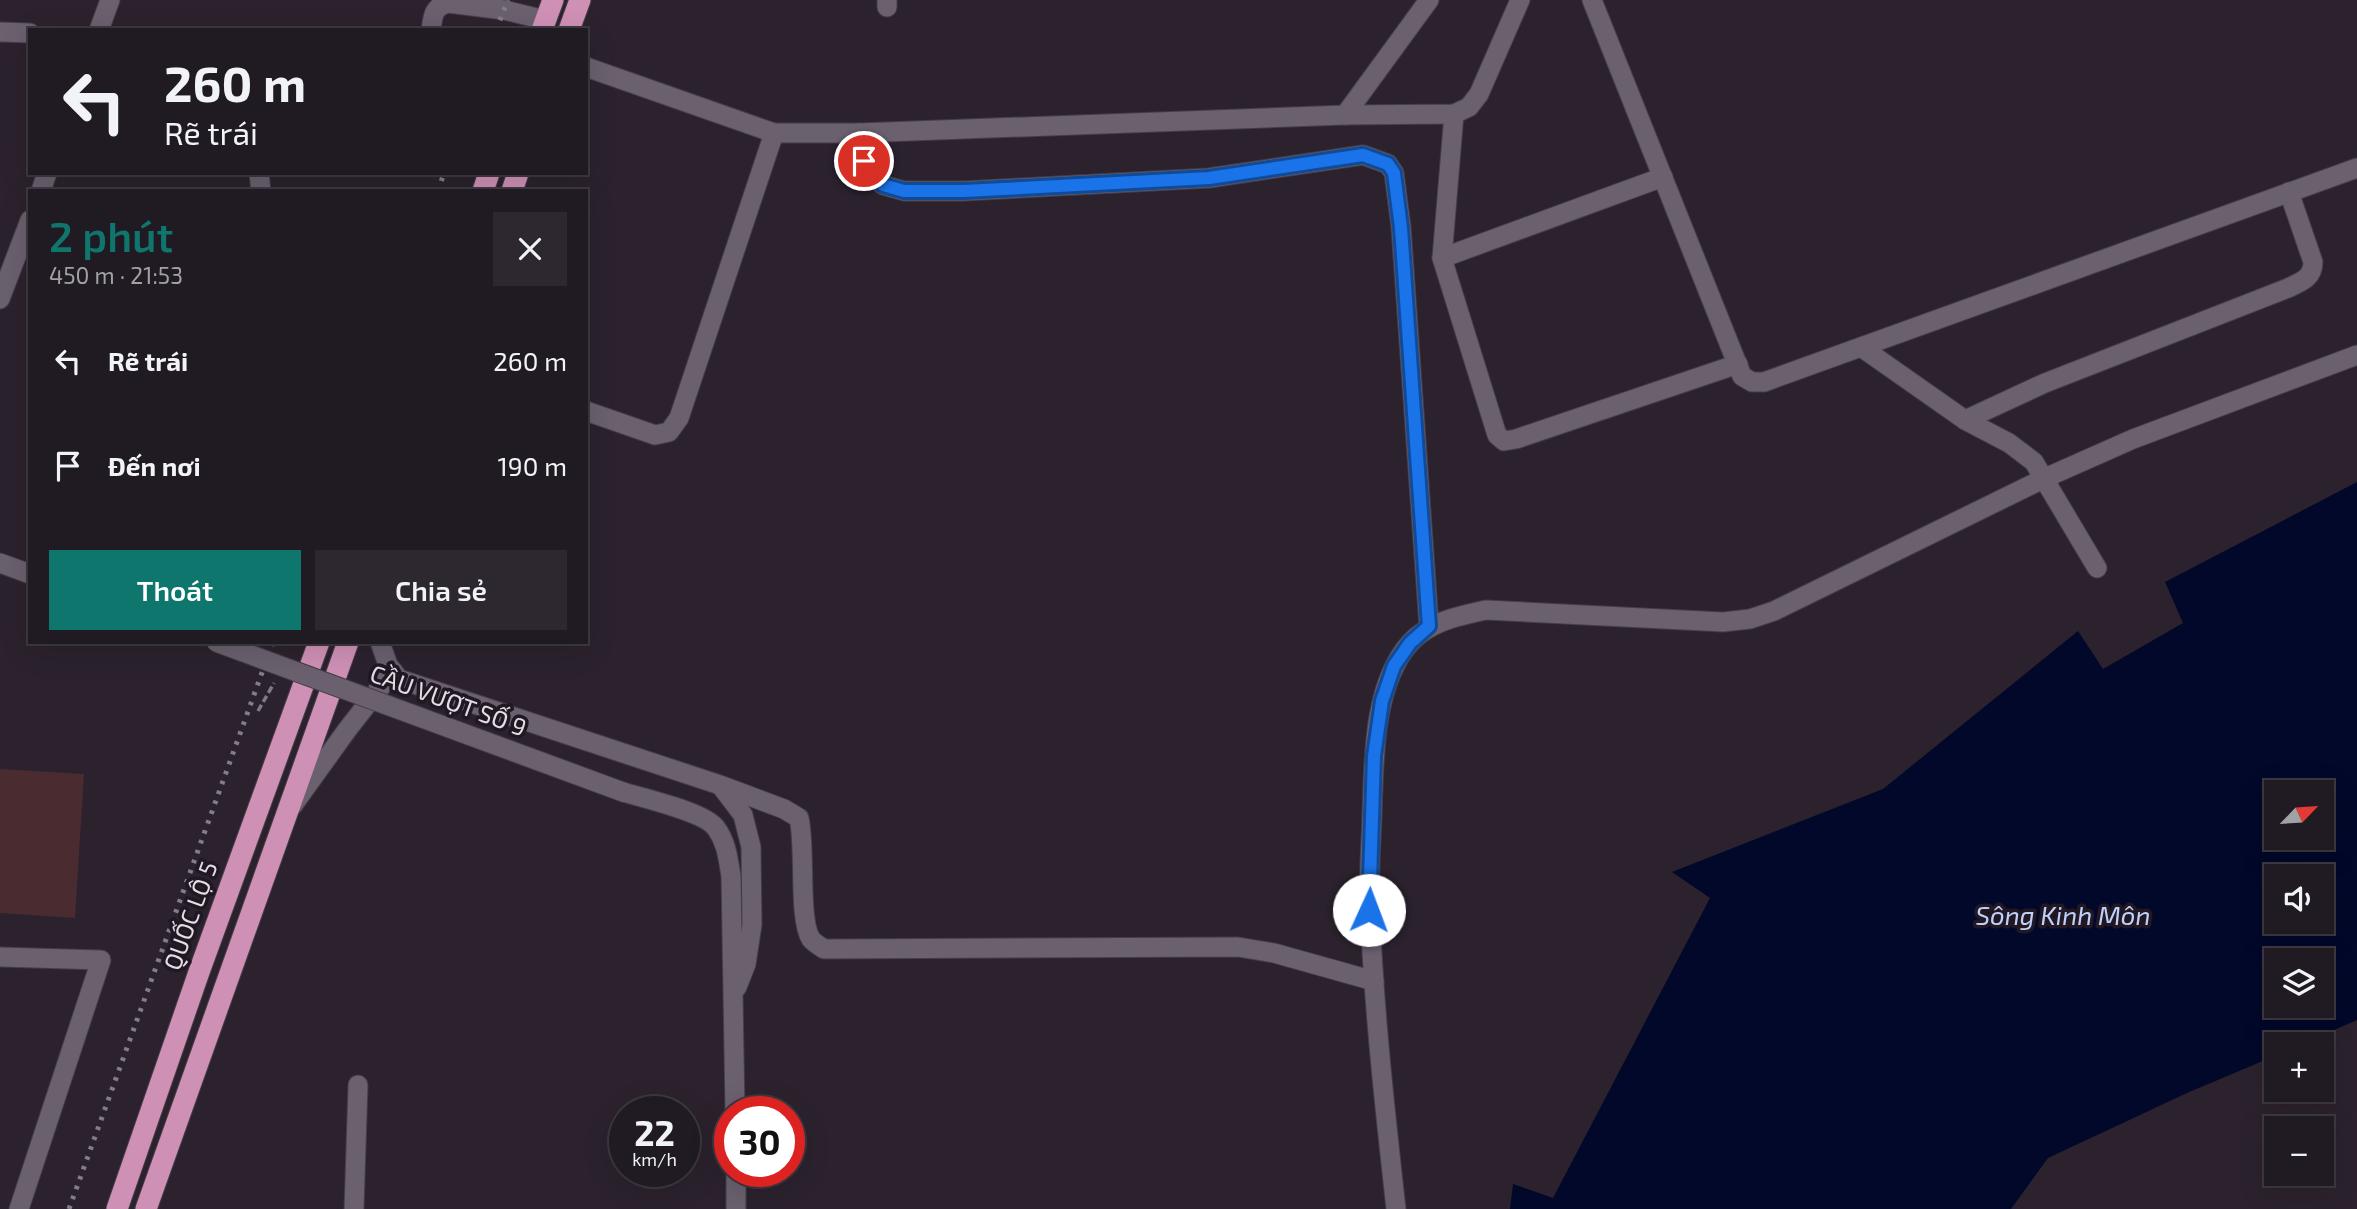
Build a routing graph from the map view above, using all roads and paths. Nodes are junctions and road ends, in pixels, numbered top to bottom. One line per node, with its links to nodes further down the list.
1 (110, 0): 7 (street)
2 (580, 0): 9 (highway)
3 (1429, 0): 14 (street)
4 (1520, 0): 13 (street)
5 (1592, 0): 18 (street)
6 (547, 16): 8 (street)
7 (100, 28)
8 (431, 28)
9 (570, 28)
10 (0, 32): 11 (street)
11 (28, 33)
12 (588, 68): 15 (street)
13 (1454, 114): 14 (street); 21 (street)
14 (1345, 115): 16 (street)
15 (774, 133): 16 (street); 26 (street)
16 (859, 133): 32 (street)
17 (2357, 168): 19 (street)
18 (1663, 177): 21 (street); 25 (street)
19 (2289, 192): 23 (street); 27 (street)
20 (28, 225): 22 (street)
21 (1442, 258): 25 (street)
22 (0, 299)
23 (1861, 347): 25 (street); 27 (street)
24 (2357, 355): 28 (street)
25 (1738, 364)
26 (588, 412)
27 (1965, 420): 28 (street)
28 (2045, 478): 30 (street); 32 (street)
29 (0, 563): 31 (street)
30 (2097, 568)
31 (28, 573)
32 (1429, 626): 41 (street)
33 (221, 644): 42 (street, CẦU VƯỢT SỐ 9, bridge)
34 (317, 644): 47 (highway, QUỐC LỘ 5)
35 (347, 644): 39 (highway)
36 (381, 644): 37 (street)
37 (393, 671): 38 (street); 39 (street)
38 (720, 785): 41 (street); 42 (street)
39 (285, 817): 48 (highway)
40 (0, 957): 46 (street)
41 (1374, 981): 51 (street)
42 (733, 996): 44 (street, CẦU VƯỢT SỐ 9)
43 (358, 1085): 49 (street)
44 (735, 1096)
45 (736, 1187): 50 (street)
46 (19, 1209)
47 (117, 1209)
48 (146, 1209)
49 (354, 1209)
50 (736, 1209)
51 (1395, 1209)

